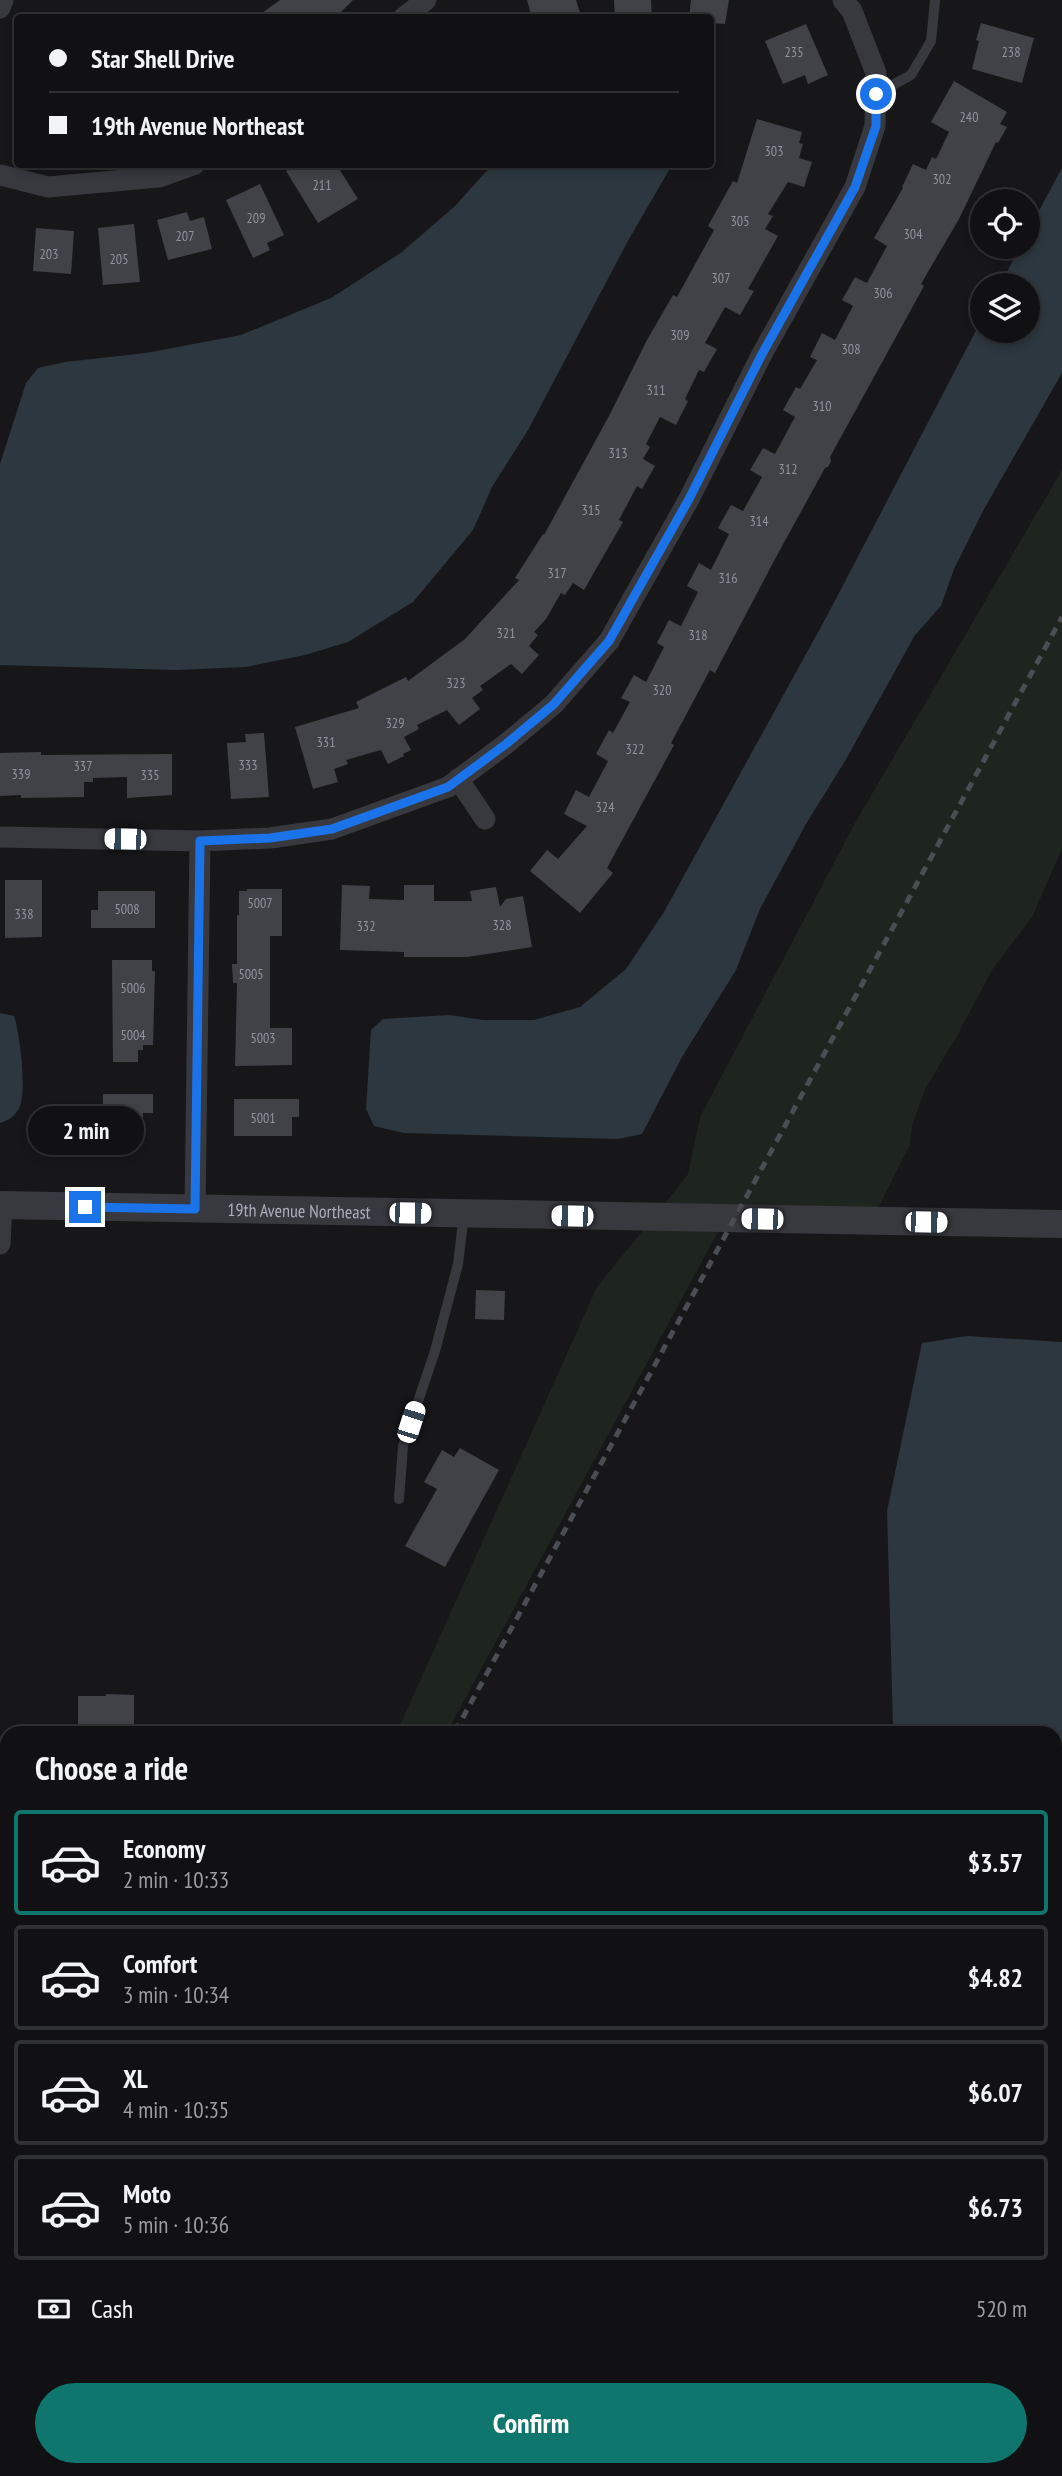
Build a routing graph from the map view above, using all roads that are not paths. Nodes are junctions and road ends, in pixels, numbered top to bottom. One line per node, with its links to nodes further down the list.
1 (4, 0): 5 (street)
2 (426, 0): 6 (street)
3 (843, 0): 7 (street)
4 (934, 0): 7 (lane)
5 (0, 8)
6 (408, 14)
7 (876, 94): 10 (street)
8 (184, 168): 9 (street)
9 (0, 175)
10 (458, 779): 11 (street); 13 (street)
11 (485, 820)
12 (0, 836): 13 (street)
13 (200, 841): 15 (street)
14 (1, 1205): 15 (street, 19th Avenue Northeast); 18 (street)
15 (195, 1209): 16 (street, 19th Avenue Northeast)
16 (464, 1214): 17 (street, 19th Avenue Northeast); 19 (lane)
17 (1062, 1224)
18 (0, 1244)
19 (399, 1499)

